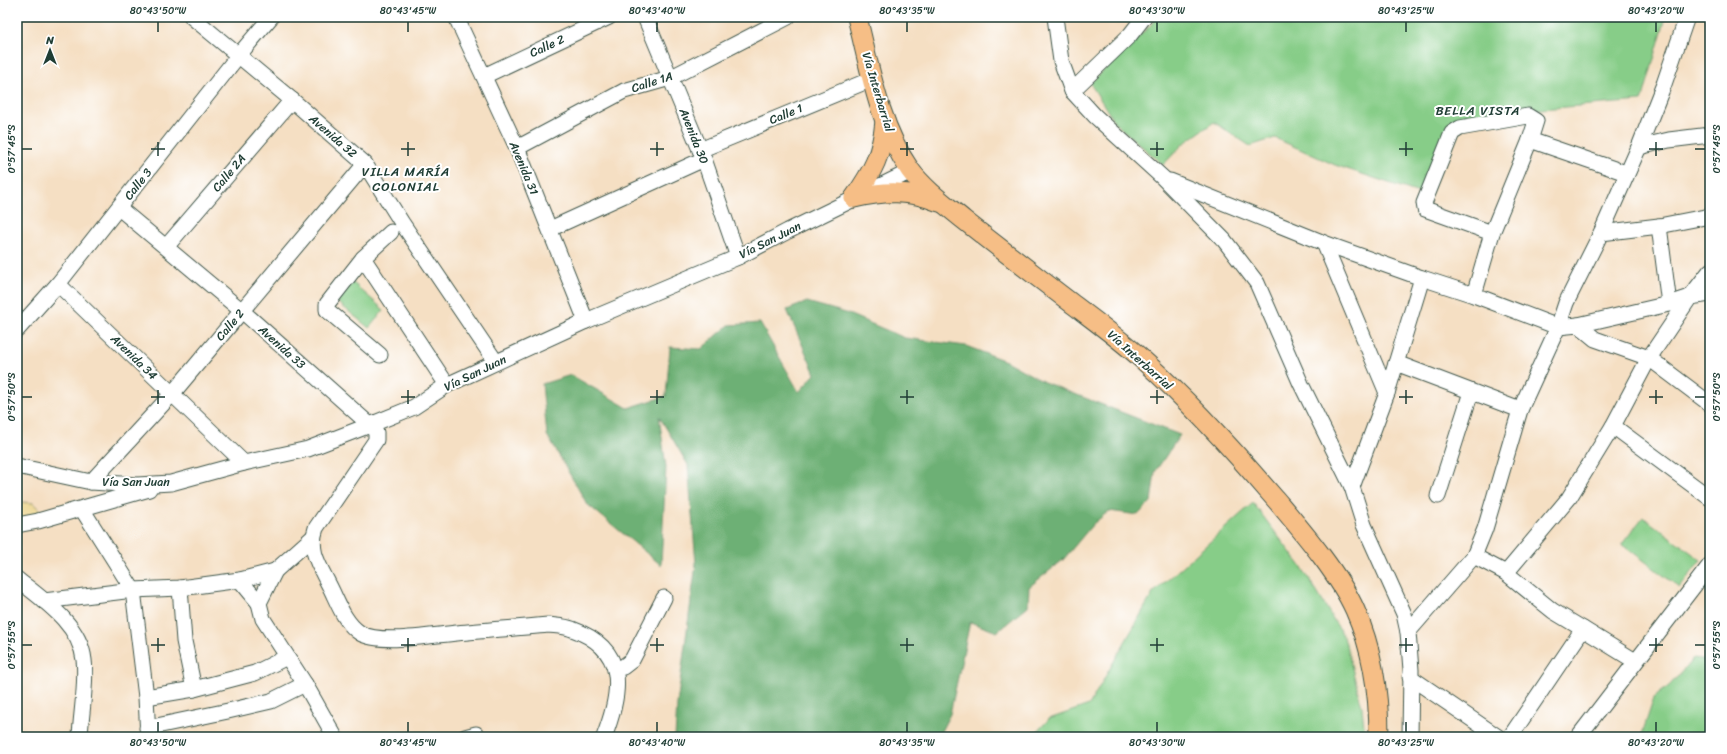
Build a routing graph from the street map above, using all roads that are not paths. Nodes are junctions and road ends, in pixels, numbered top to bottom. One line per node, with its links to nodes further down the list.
1 (192, 17): 11 (street, Avenida 32)
2 (271, 17): 11 (street, Calle 3)
3 (456, 17): 12 (street, Avenida 31)
4 (609, 17): 12 (street, Calle 2)
5 (645, 17): 13 (street, Avenida 30)
6 (788, 17): 13 (street, Calle 1A)
7 (858, 17): 14 (main road, Vía Interbarrial)
8 (1055, 17): 15 (street)
9 (1144, 17): 15 (street)
10 (1687, 17): 20 (street)
11 (238, 56): 16 (street, Avenida 32); 29 (street, Calle 3)
12 (484, 76): 21 (street, Avenida 31)
13 (670, 78): 21 (street, Calle 1A); 22 (street, Avenida 30)
14 (872, 79): 17 (main road, Vía Interbarrial); 22 (street, Calle 1)
15 (1072, 91): 26 (street)
16 (292, 100): 23 (street, Avenida 32); 37 (street, Calle 2A)
17 (885, 120): 24 (main road, Vía Interbarrial); 27 (main road)
18 (1710, 135): 20 (street)
19 (1530, 140): 25 (street); 34 (street); 34 (street)
20 (1639, 147): 25 (street)
21 (516, 148): 32 (street, Avenida 31)
22 (702, 154): 32 (street, Calle 1); 38 (street, Avenida 30)
23 (365, 164): 47 (street, Calle 2); 54 (street, Avenida 32)
24 (911, 171): 27 (street, Vía San Juan); 28 (main road, Vía Interbarrial)
25 (1626, 174): 35 (street)
26 (1164, 178): 36 (street); 68 (street)
27 (854, 198): 28 (main road); 38 (street, Vía San Juan)
28 (946, 206): 98 (main road, Vía Interbarrial)
29 (118, 208): 37 (street, Avenida 33); 42 (street, Calle 3)
30 (1710, 216): 31 (street)
31 (1659, 226): 35 (street); 46 (street)
32 (550, 229): 48 (street, Avenida 31)
33 (391, 232): 39 (street)
34 (1492, 233): 44 (street)
35 (1601, 233): 51 (street)
36 (1324, 243): 41 (street); 58 (street)
37 (166, 247): 47 (street, Avenida 33)
38 (738, 257): 48 (street, Vía San Juan)
39 (363, 258): 52 (street); 56 (street)
40 (1710, 271): 45 (street)
41 (1422, 278): 44 (street); 55 (street)
42 (58, 284): 49 (street, Calle 3); 59 (street, Avenida 34)
43 (1710, 294): 45 (street)
44 (1474, 295): 51 (street)
45 (1690, 297): 46 (street); 53 (street)
46 (1669, 304): 50 (street)
47 (242, 311): 59 (street, Calle 2); 62 (street, Avenida 33)
48 (586, 321): 54 (street, Vía San Juan)
49 (18, 324)
50 (1578, 325): 51 (street); 53 (street)
51 (1558, 327): 61 (street)
52 (380, 355)
53 (1649, 358): 60 (street); 63 (street)
54 (496, 362): 56 (street, Vía San Juan)
55 (1396, 363): 57 (street); 58 (street)
56 (448, 385): 62 (street, Vía San Juan)
57 (1471, 392): 61 (street); 69 (street)
58 (1387, 393): 68 (street)
59 (172, 394): 64 (street, Avenida 34); 66 (street, Calle 2)
60 (1710, 404)
61 (1520, 410): 74 (street)
62 (370, 426): 64 (street, Vía San Juan); 73 (street)
63 (1613, 426): 70 (street); 77 (street)
64 (244, 463): 67 (street, Vía San Juan)
65 (17, 466): 66 (street, Vía San Juan)
66 (91, 482): 67 (street, Vía San Juan)
67 (171, 483): 71 (street)
68 (1352, 487): 86 (street)
69 (1438, 496)
70 (1710, 498)
71 (82, 509): 72 (street); 81 (street)
72 (17, 525)
73 (313, 537): 76 (street); 89 (street)
74 (1474, 556): 77 (street); 86 (street)
75 (1710, 565): 88 (street)
76 (275, 571): 79 (street); 84 (street)
77 (1506, 573): 85 (street)
78 (17, 579): 83 (street)
79 (240, 580): 80 (street); 84 (street)
80 (180, 588): 81 (street); 92 (street)
81 (133, 590): 83 (street); 93 (street)
82 (664, 598): 89 (street)
83 (44, 601): 95 (street)
84 (260, 603): 87 (street)
85 (1583, 628): 88 (street); 101 (street)
86 (1408, 632): 90 (street)
87 (287, 658): 91 (street); 92 (street)
88 (1635, 661): 102 (street)
89 (616, 668): 97 (street)
90 (1410, 677): 99 (street); 100 (street)
91 (306, 684): 94 (street); 96 (street)
92 (194, 688): 93 (street)
93 (146, 697): 94 (street)
94 (147, 732)
95 (80, 737)
96 (335, 737)
97 (604, 737)
98 (1379, 737)
99 (1410, 737)
100 (1498, 737)
101 (1510, 737)
102 (1578, 737)

